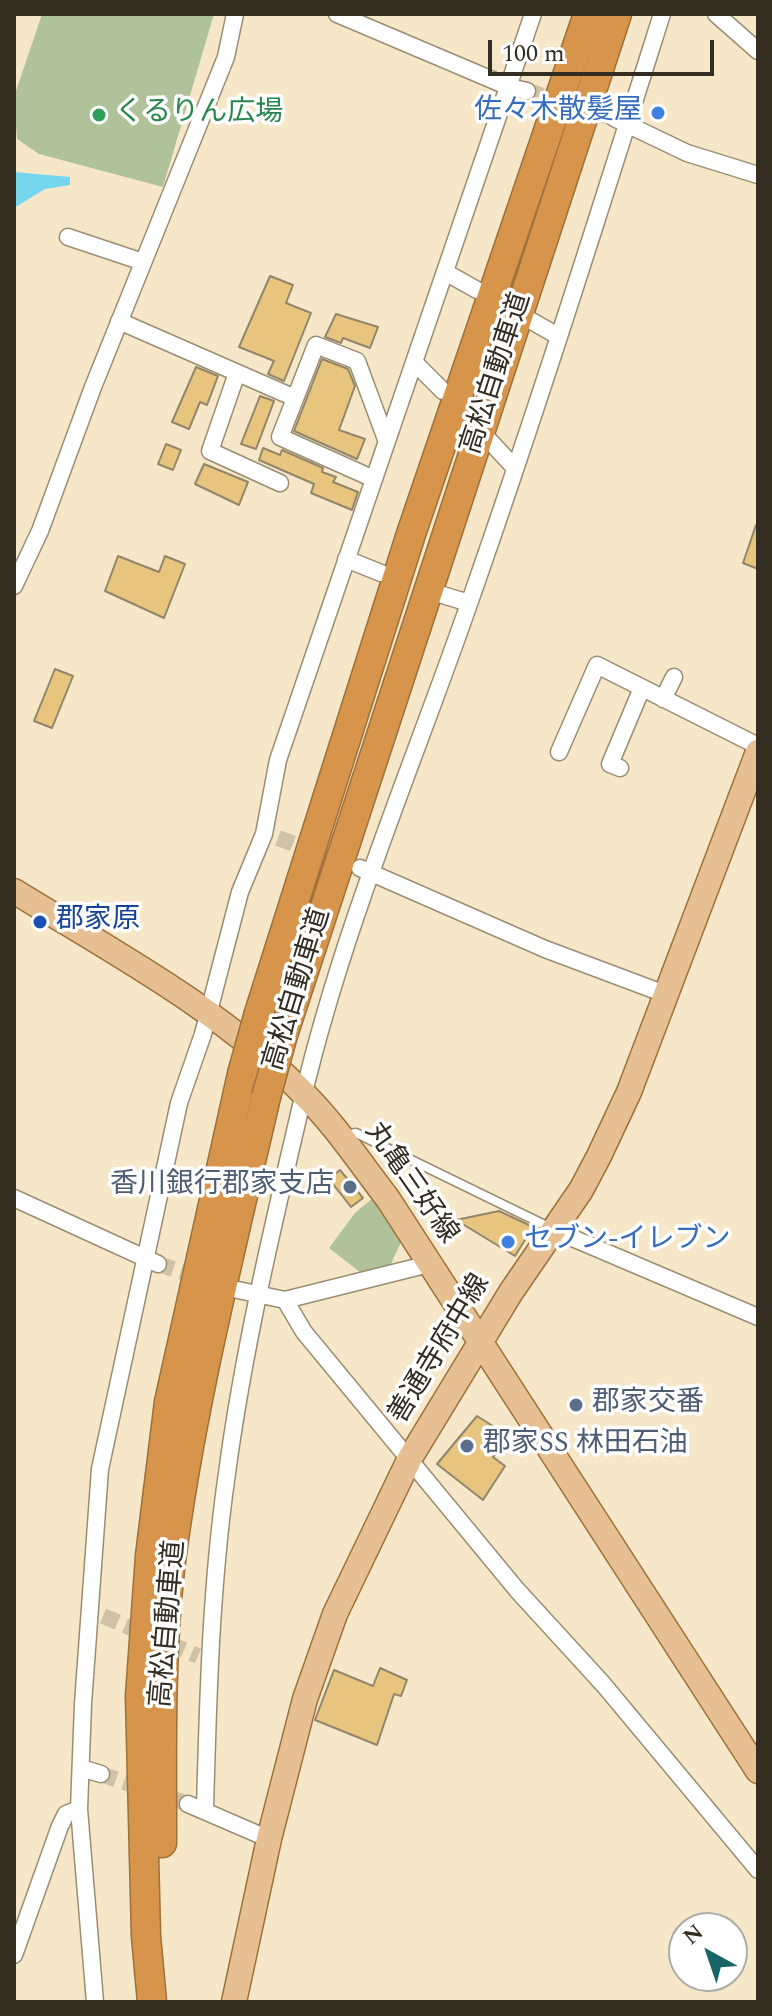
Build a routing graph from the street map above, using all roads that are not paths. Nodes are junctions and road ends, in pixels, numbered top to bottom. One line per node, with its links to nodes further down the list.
1 (235, 14): 14 (street)
2 (337, 14): 9 (street)
3 (533, 14): 9 (street)
4 (588, 14): 66 (highway, 高松自動車道, bridge)
5 (617, 14): 67 (highway, 高松自動車道, bridge)
6 (662, 14): 11 (street)
7 (716, 14): 8 (street)
8 (758, 51)
9 (509, 87): 10 (street); 15 (street)
10 (527, 91)
11 (621, 120): 12 (street); 19 (street)
12 (758, 175)
13 (68, 237): 14 (street)
14 (143, 262): 18 (street)
15 (445, 272): 16 (street); 20 (street)
16 (477, 290)
17 (528, 319): 19 (street)
18 (119, 321): 21 (street); 31 (street)
19 (558, 336): 26 (street)
20 (414, 362): 22 (street); 25 (street)
21 (237, 373): 23 (street); 28 (street)
22 (443, 391)
23 (295, 398): 25 (street); 27 (street)
24 (488, 439): 26 (street)
25 (387, 442): 27 (street)
26 (514, 467): 33 (street)
27 (374, 479): 29 (street)
28 (280, 483)
29 (346, 559): 30 (street); 43 (street)
30 (381, 573)
31 (14, 586)
32 (436, 593): 33 (street)
33 (469, 603): 40 (street)
34 (674, 677): 36 (street)
35 (642, 688): 36 (street); 38 (street); 39 (street)
36 (663, 699): 37 (street)
37 (758, 749): 42 (main road, 善通寺府中線)
38 (559, 752)
39 (620, 768)
40 (366, 870): 42 (street); 44 (street)
41 (14, 891): 43 (main road, 丸亀三好線)
42 (665, 994): 47 (main road, 善通寺府中線)
43 (208, 1013): 44 (main road, 丸亀三好線); 48 (street)
44 (304, 1093): 45 (main road, 丸亀三好線); 51 (street)
45 (340, 1135): 47 (lane); 49 (main road, 丸亀三好線)
46 (14, 1198): 48 (street)
47 (556, 1231): 53 (street); 54 (main road, 善通寺府中線)
48 (152, 1261): 56 (street)
49 (429, 1264): 52 (street); 54 (main road, 丸亀三好線)
50 (238, 1290): 51 (street)
51 (257, 1296): 52 (street); 61 (street)
52 (285, 1300): 55 (street)
53 (758, 1317)
54 (479, 1343): 55 (main road, 善通寺府中線); 57 (main road, 丸亀三好線)
55 (410, 1458): 62 (main road, 善通寺府中線); 63 (street)
56 (81, 1768): 58 (street); 60 (street)
57 (758, 1771)
58 (101, 1774)
59 (188, 1804): 61 (street)
60 (79, 1809): 64 (street); 65 (street)
61 (205, 1809): 62 (street)
62 (269, 1839): 68 (main road, 善通寺府中線)
63 (758, 1870)
64 (14, 1955)
65 (95, 2002)
66 (152, 2002)
67 (168, 2002)
68 (234, 2002)

